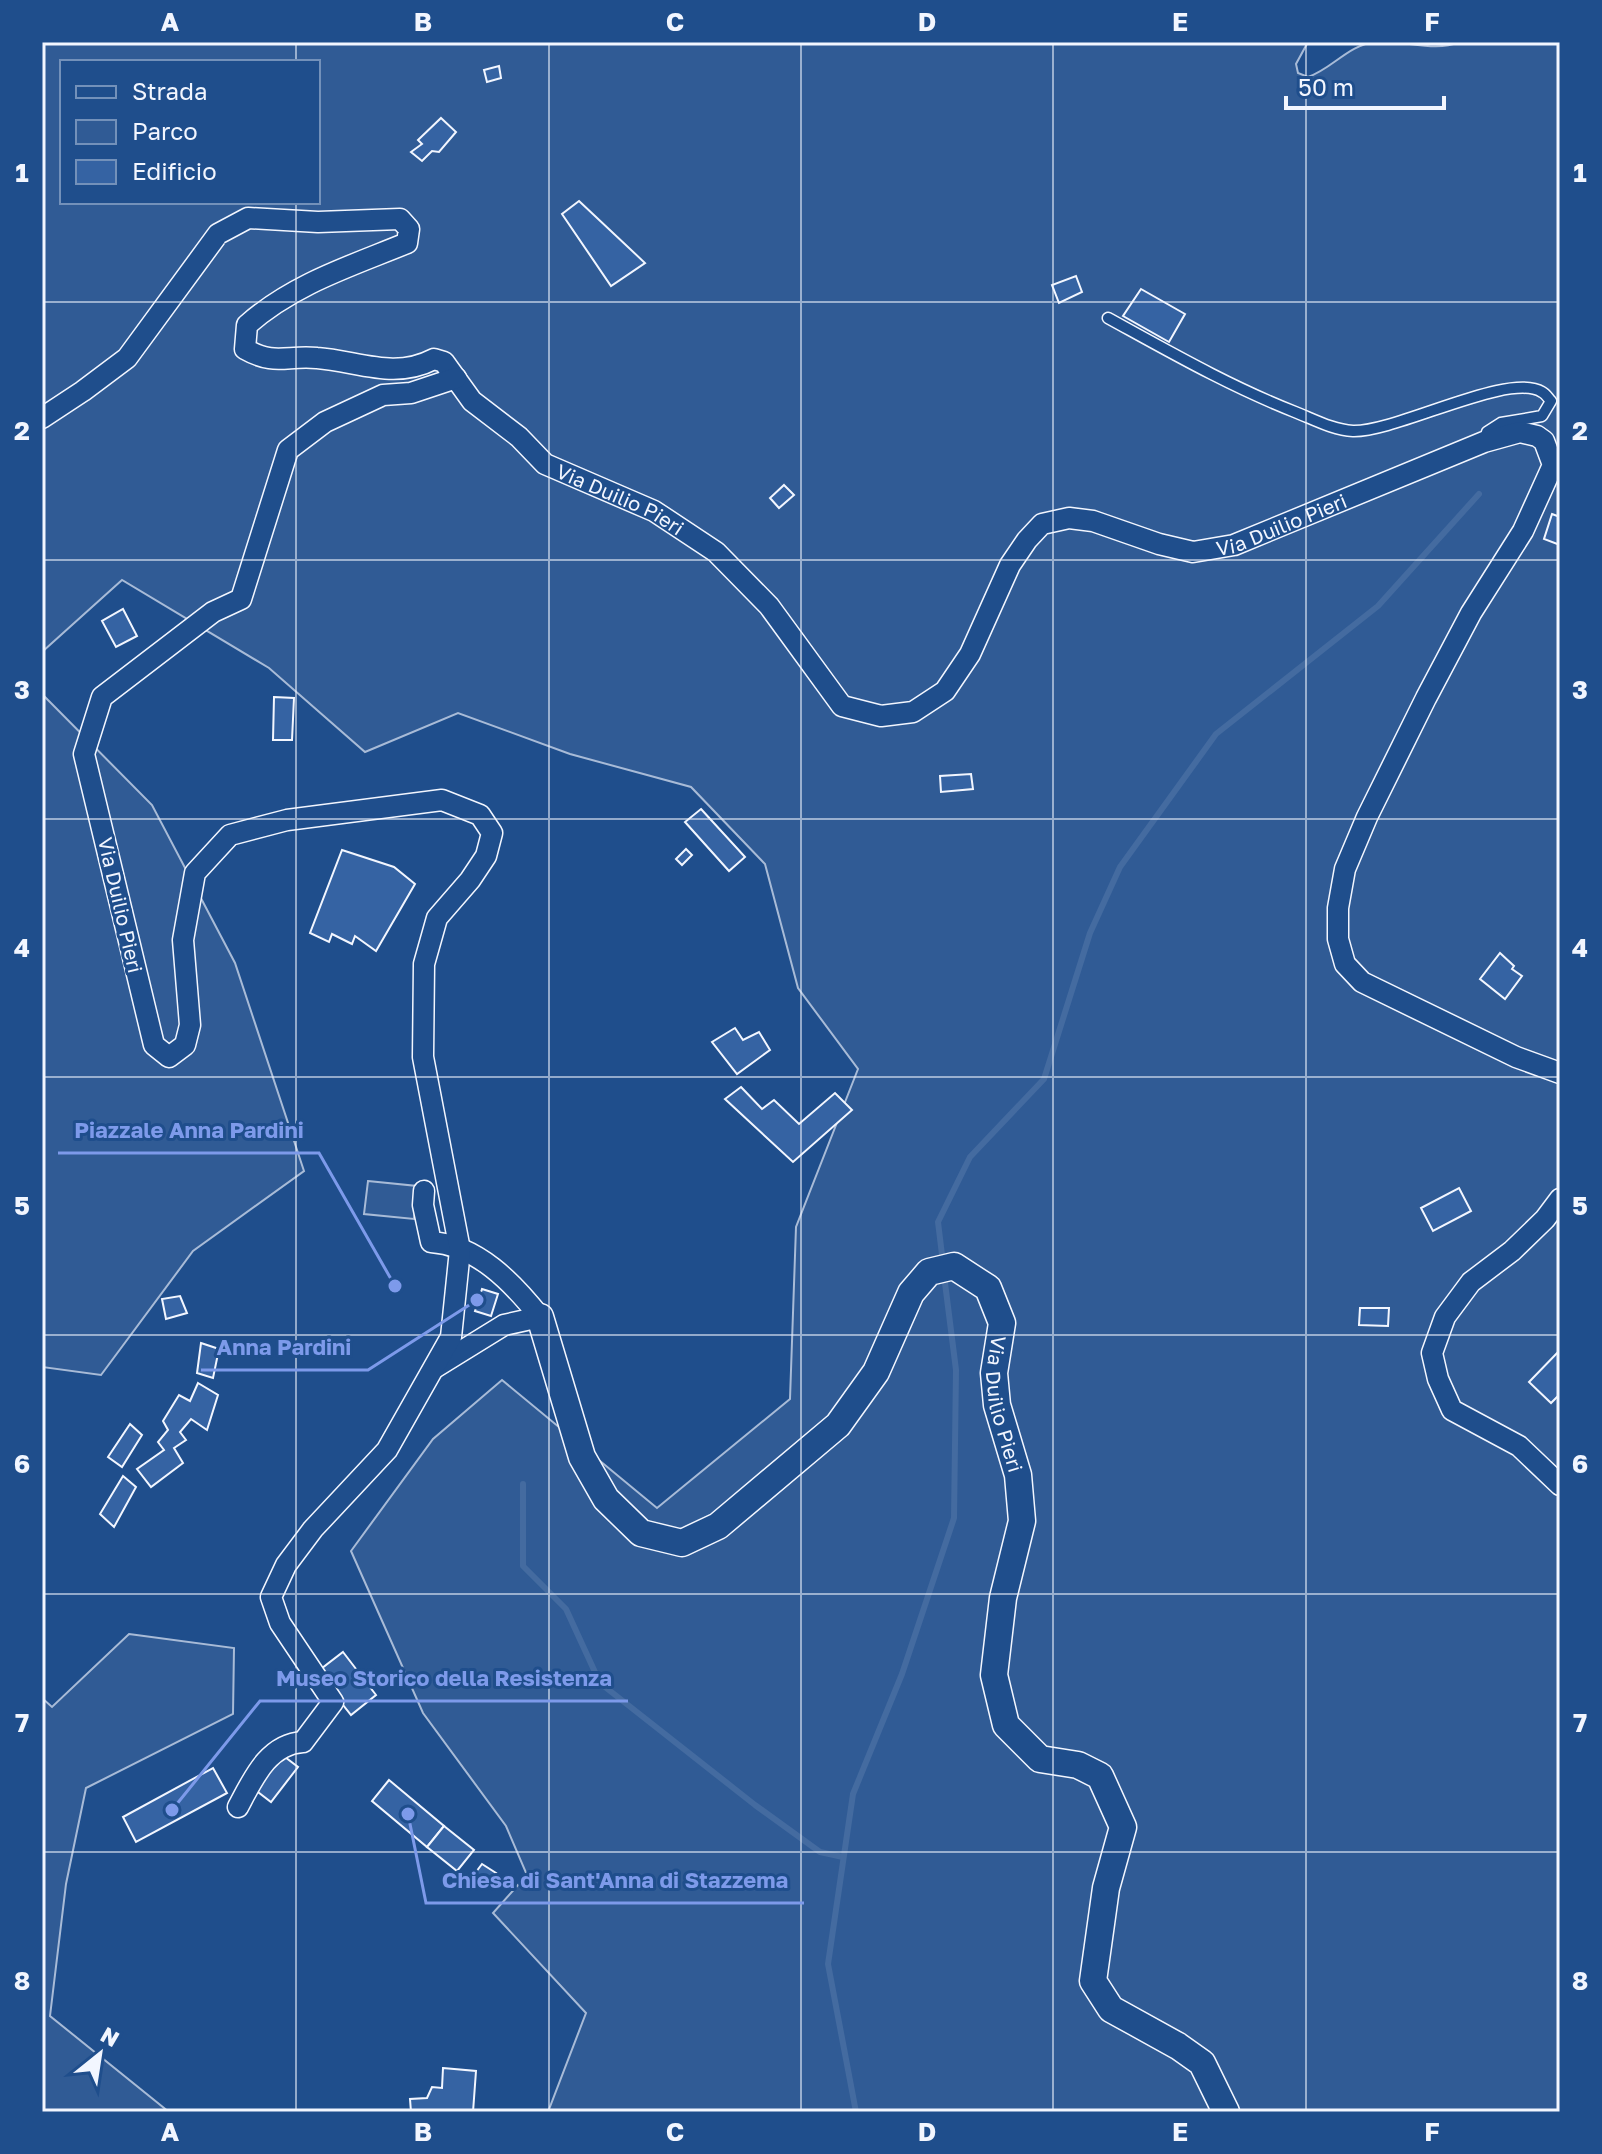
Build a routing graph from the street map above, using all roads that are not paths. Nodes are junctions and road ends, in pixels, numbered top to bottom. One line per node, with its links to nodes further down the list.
1 (1108, 318): 4 (lane)
2 (456, 378): 3 (street); 4 (street, Via Duilio Pieri); 8 (street, Via Duilio Pieri)
3 (42, 418)
4 (1484, 442): 5 (street, Via Duilio Pieri)
5 (1560, 1073)
6 (424, 1191): 8 (street)
7 (1560, 1199): 11 (street)
8 (460, 1250): 9 (street, Via Duilio Pieri); 10 (street, Via Duilio Pieri)
9 (540, 1317): 10 (street); 13 (street, Via Duilio Pieri)
10 (433, 1369): 12 (street)
11 (1560, 1485)
12 (238, 1807)
13 (1226, 2112)

